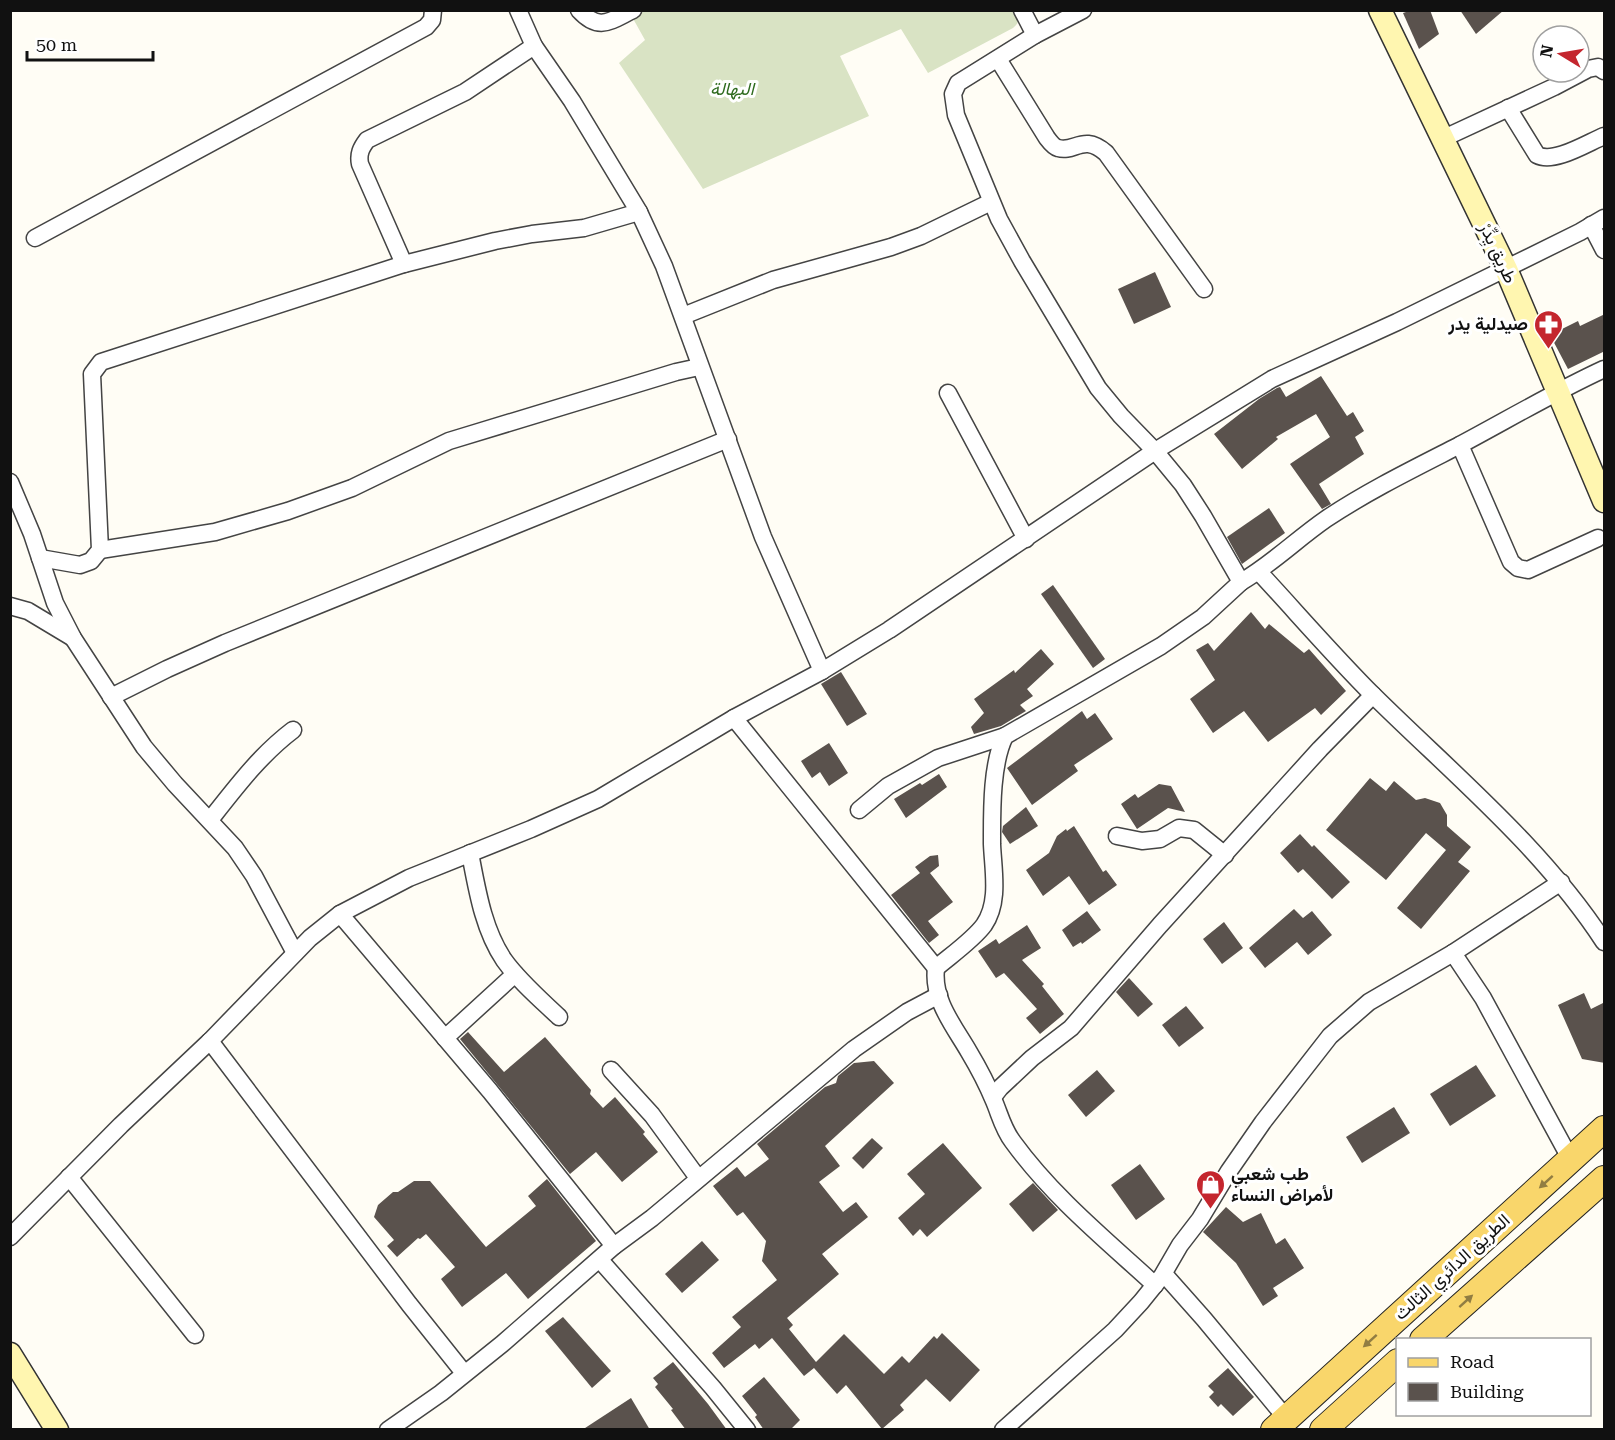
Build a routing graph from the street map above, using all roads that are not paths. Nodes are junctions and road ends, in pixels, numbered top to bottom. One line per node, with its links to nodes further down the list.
1 (433, 10): 18 (street)
2 (518, 10): 9 (street)
3 (579, 10): 4 (street)
4 (633, 10)
5 (1022, 10): 8 (street)
6 (1083, 10): 8 (street)
7 (1380, 10): 14 (street, طريق يِدِّرْ)
8 (1035, 36): 10 (street)
9 (534, 46): 16 (street); 20 (street)
10 (998, 59): 15 (street); 22 (street)
11 (1605, 71): 12 (street)
12 (1508, 108): 13 (street); 14 (street)
13 (1605, 136)
14 (1444, 138): 21 (street, طريق يِدِّرْ)
15 (992, 202): 23 (street); 30 (street)
16 (639, 212): 20 (street); 23 (street)
17 (1598, 221): 19 (street); 21 (street)
18 (35, 238)
19 (1605, 250)
20 (405, 264): 35 (street)
21 (1506, 269): 26 (street, طريق يِدِّرْ); 30 (street)
22 (1204, 289)
23 (683, 316): 24 (street)
24 (699, 367): 28 (street); 35 (street)
25 (1605, 369): 26 (street)
26 (1558, 390): 29 (street); 32 (street, طريق يِدِّرْ)
27 (948, 393): 34 (street)
28 (728, 439): 41 (street); 43 (street)
29 (1460, 445): 33 (street); 37 (street)
30 (1155, 451): 34 (street); 38 (street)
31 (10, 482): 36 (street)
32 (1605, 501)
33 (1598, 538)
34 (1026, 539): 41 (street)
35 (100, 550): 36 (street)
36 (40, 558): 40 (street)
37 (1259, 572): 38 (street); 42 (street)
38 (1241, 582): 46 (street)
39 (10, 606): 40 (street)
40 (73, 638): 43 (street)
41 (822, 671): 44 (street)
42 (1373, 695): 51 (street); 52 (street)
43 (111, 698): 48 (street)
44 (734, 718): 50 (street); 57 (street)
45 (293, 730): 48 (street)
46 (1005, 736): 47 (street); 57 (street)
47 (859, 810)
48 (210, 820): 55 (street)
49 (1117, 836): 51 (street)
50 (470, 854): 53 (street); 58 (street)
51 (1225, 855): 64 (street)
52 (1561, 882): 54 (street); 56 (street)
53 (340, 914): 55 (street); 61 (street)
54 (1605, 942)
55 (295, 953): 62 (street)
56 (1453, 953): 66 (street); 73 (street)
57 (936, 968): 59 (street)
58 (514, 974): 60 (street); 61 (street)
59 (939, 995): 64 (street); 68 (street)
60 (559, 1017)
61 (445, 1038): 71 (street)
62 (210, 1041): 67 (street); 78 (street)
63 (611, 1070): 68 (street)
64 (993, 1097): 73 (street)
65 (1605, 1128): 66 (main road, الطريق الدائري الثالث)
66 (1571, 1160): 79 (main road, الطريق الدائري الثالث, one-way to 79)
67 (69, 1177): 70 (street); 74 (street)
68 (698, 1178): 71 (street)
69 (1605, 1179): 75 (main road, الطريق الدائري الثالث, one-way to 69)
70 (10, 1237)
71 (614, 1246): 72 (street)
72 (600, 1260): 78 (street); 82 (street)
73 (1160, 1279): 79 (street); 83 (street)
74 (195, 1335)
75 (1425, 1338)
76 (10, 1354): 80 (street)
77 (1396, 1364): 84 (main road)
78 (464, 1373): 81 (street)
79 (1280, 1424)
80 (57, 1430)
81 (388, 1430)
82 (747, 1430)
83 (1003, 1430)
84 (1323, 1430)

